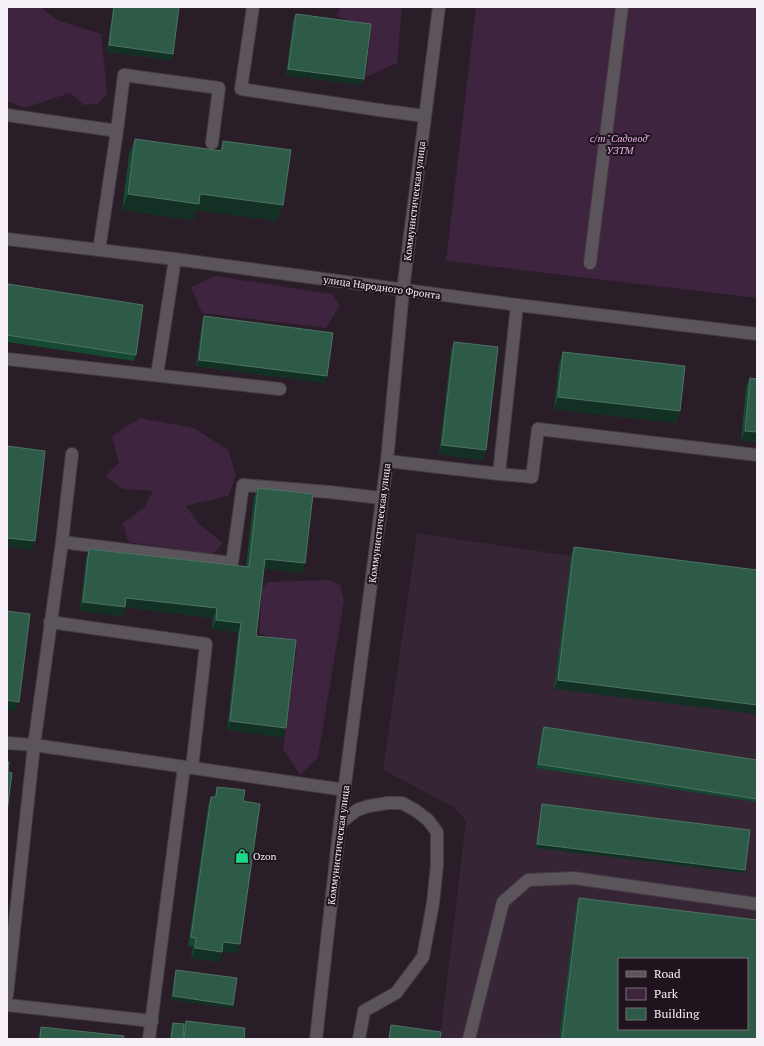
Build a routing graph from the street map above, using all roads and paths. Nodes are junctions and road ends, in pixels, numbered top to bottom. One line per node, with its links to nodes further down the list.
1 (252, 7): 5 (street)
2 (439, 7): 7 (street, Коммунистическая улица)
3 (622, 7): 13 (street)
4 (219, 88): 5 (street); 8 (street); 9 (street)
5 (241, 89): 7 (street)
6 (7, 115): 8 (street)
7 (425, 116): 14 (street, Коммунистическая улица)
8 (117, 130): 11 (street)
9 (212, 143)
10 (7, 239): 11 (street, улица Народного Фронта)
11 (99, 250): 12 (street, улица Народного Фронта)
12 (175, 259): 14 (street, улица Народного Фронта); 18 (street)
13 (590, 263)
14 (403, 290): 15 (street, улица Народного Фронта); 22 (street, Коммунистическая улица)
15 (517, 305): 16 (street, улица Народного Фронта); 23 (street)
16 (757, 334)
17 (7, 358): 18 (street)
18 (157, 375): 19 (street)
19 (280, 388)
20 (72, 454): 25 (street)
21 (757, 455): 23 (street)
22 (387, 461): 23 (street); 24 (street, Коммунистическая улица)
23 (499, 474)
24 (381, 498): 25 (street); 30 (street, Коммунистическая улица)
25 (62, 542): 26 (street)
26 (50, 622): 28 (street); 29 (street)
27 (7, 743): 28 (street)
28 (34, 745): 29 (street); 33 (street)
29 (188, 767): 30 (street); 35 (street)
30 (345, 790): 31 (street, Коммунистическая улица)
31 (340, 823): 37 (street, Коммунистическая улица); 38 (street)
32 (757, 904): 39 (street)
33 (7, 995)
34 (7, 1005): 35 (street)
35 (152, 1021): 36 (street)
36 (149, 1039)
37 (316, 1039)
38 (359, 1039)
39 (470, 1039)

